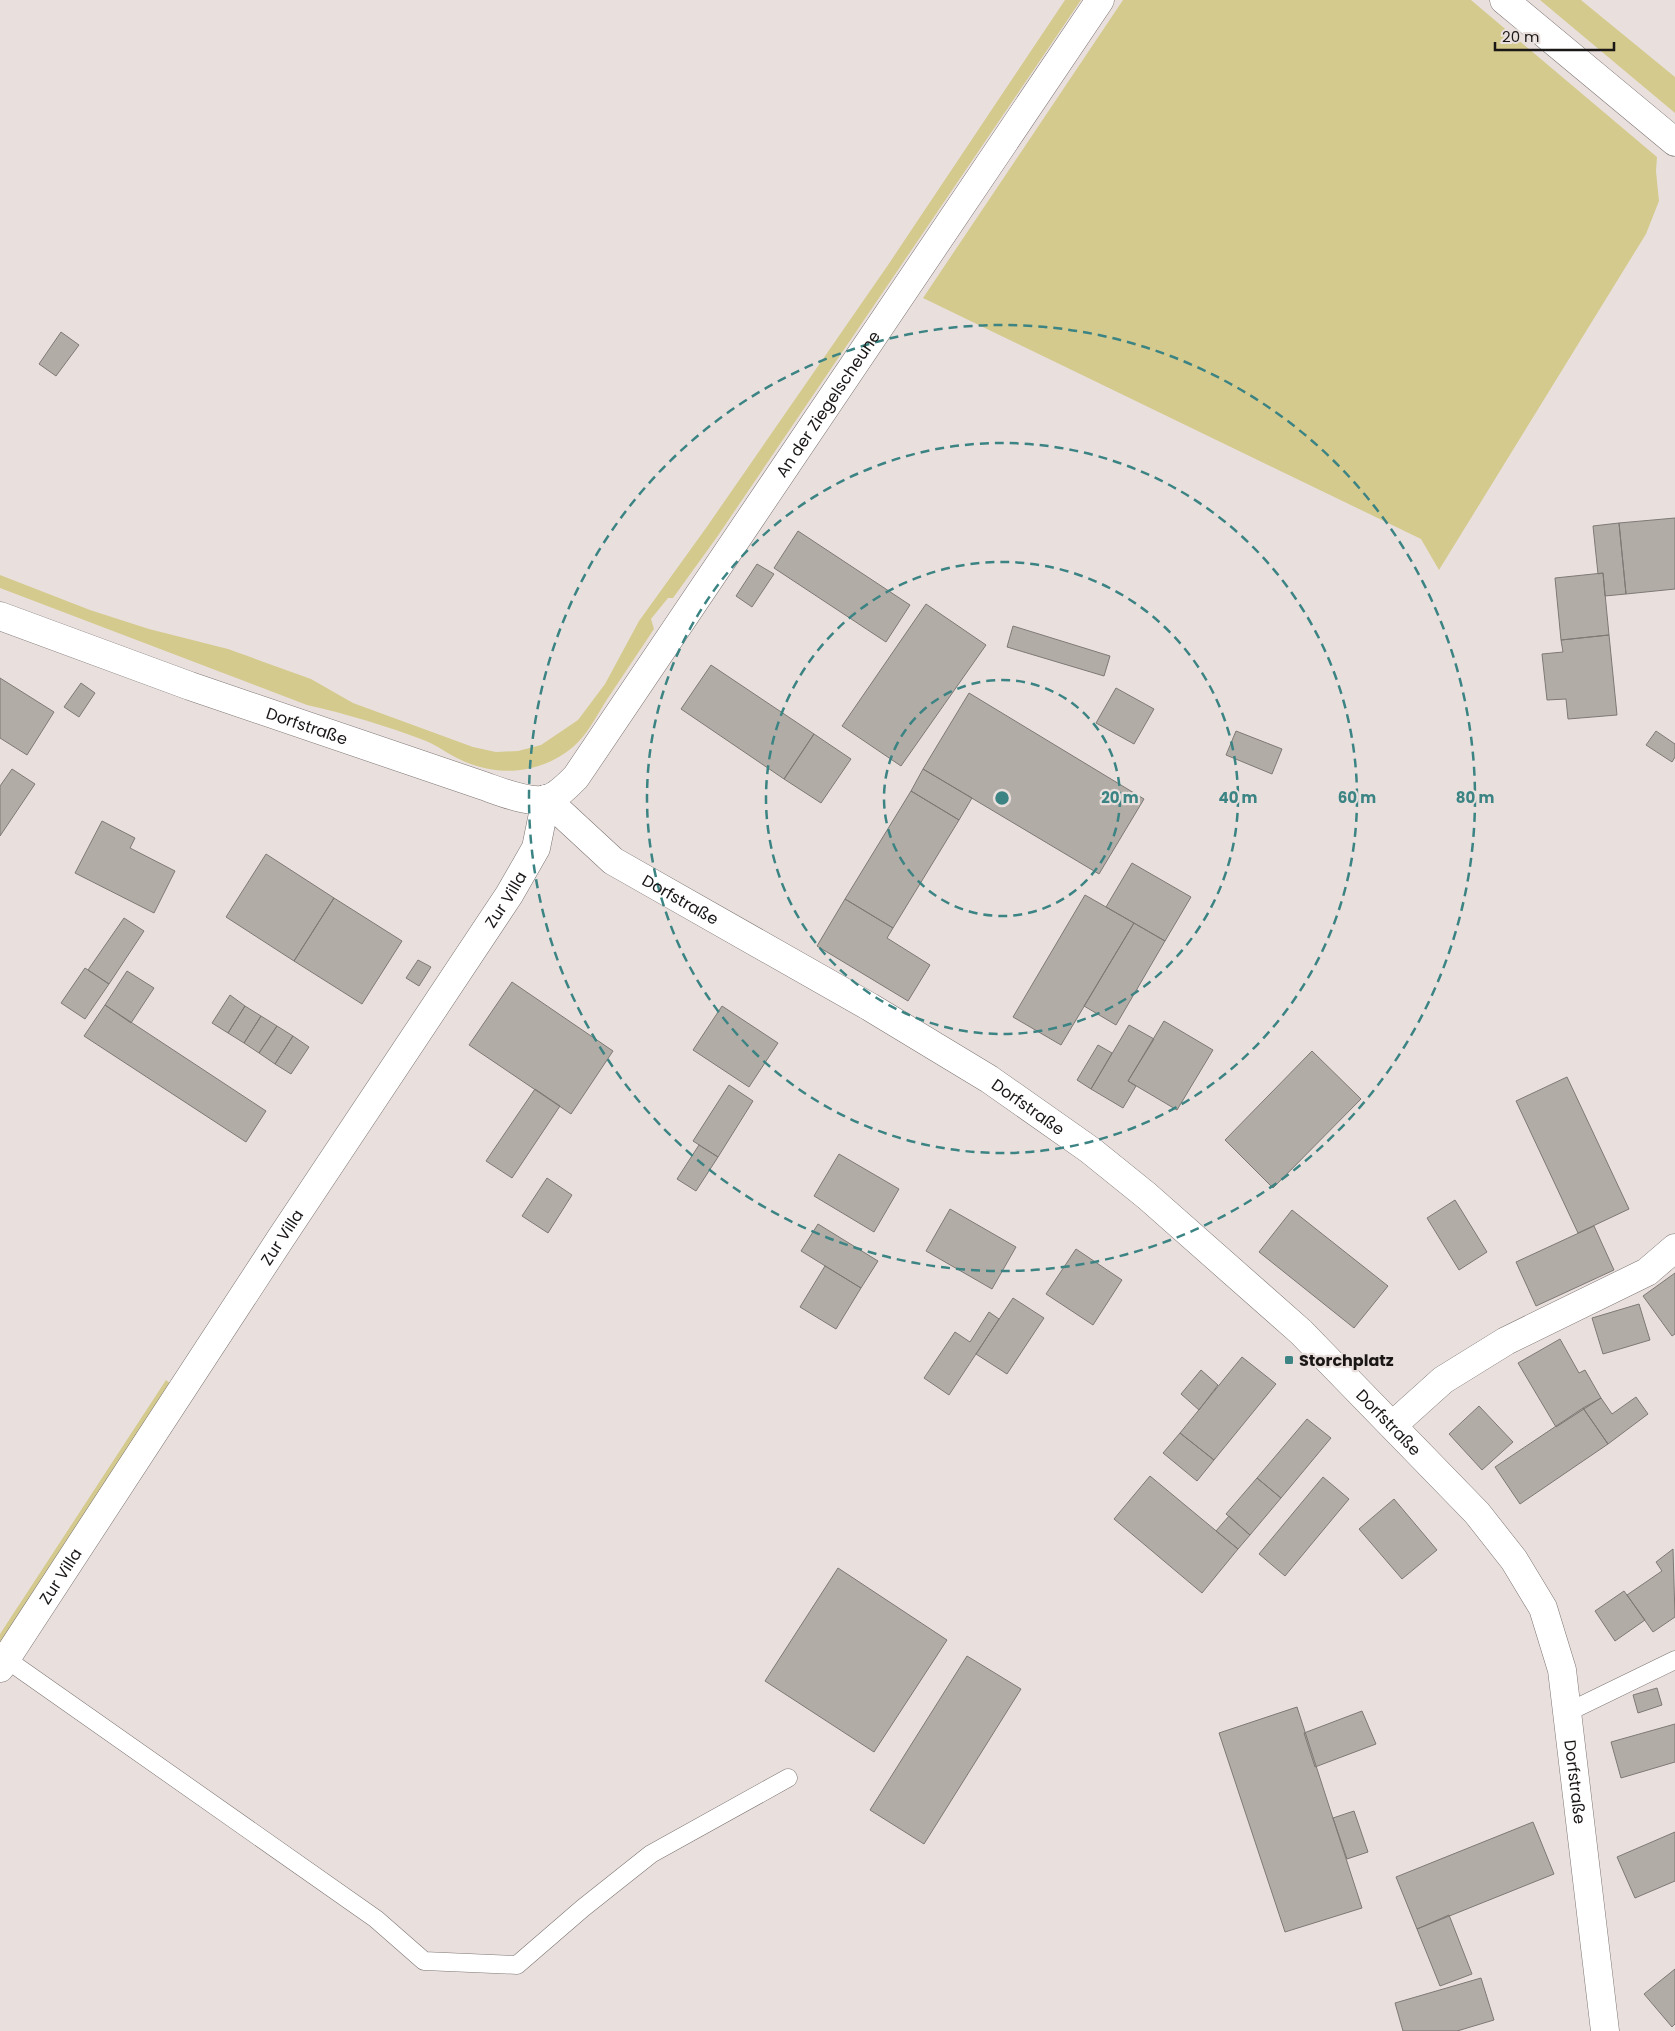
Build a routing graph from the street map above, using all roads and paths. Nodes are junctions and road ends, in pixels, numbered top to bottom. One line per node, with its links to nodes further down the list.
1 (1100, 0): 5 (street, An der Ziegelscheune)
2 (1504, 0): 3 (street)
3 (1675, 142)
4 (0, 616): 5 (street, Dorfstraße)
5 (546, 800): 7 (street, Dorfstraße); 9 (street, Zur Villa)
6 (1675, 1248): 7 (street)
7 (1393, 1425): 10 (street, Dorfstraße)
8 (1675, 1660): 10 (lane)
9 (3, 1664): 11 (lane)
10 (1568, 1712): 12 (street, Dorfstraße)
11 (788, 1778)
12 (1604, 2031)

